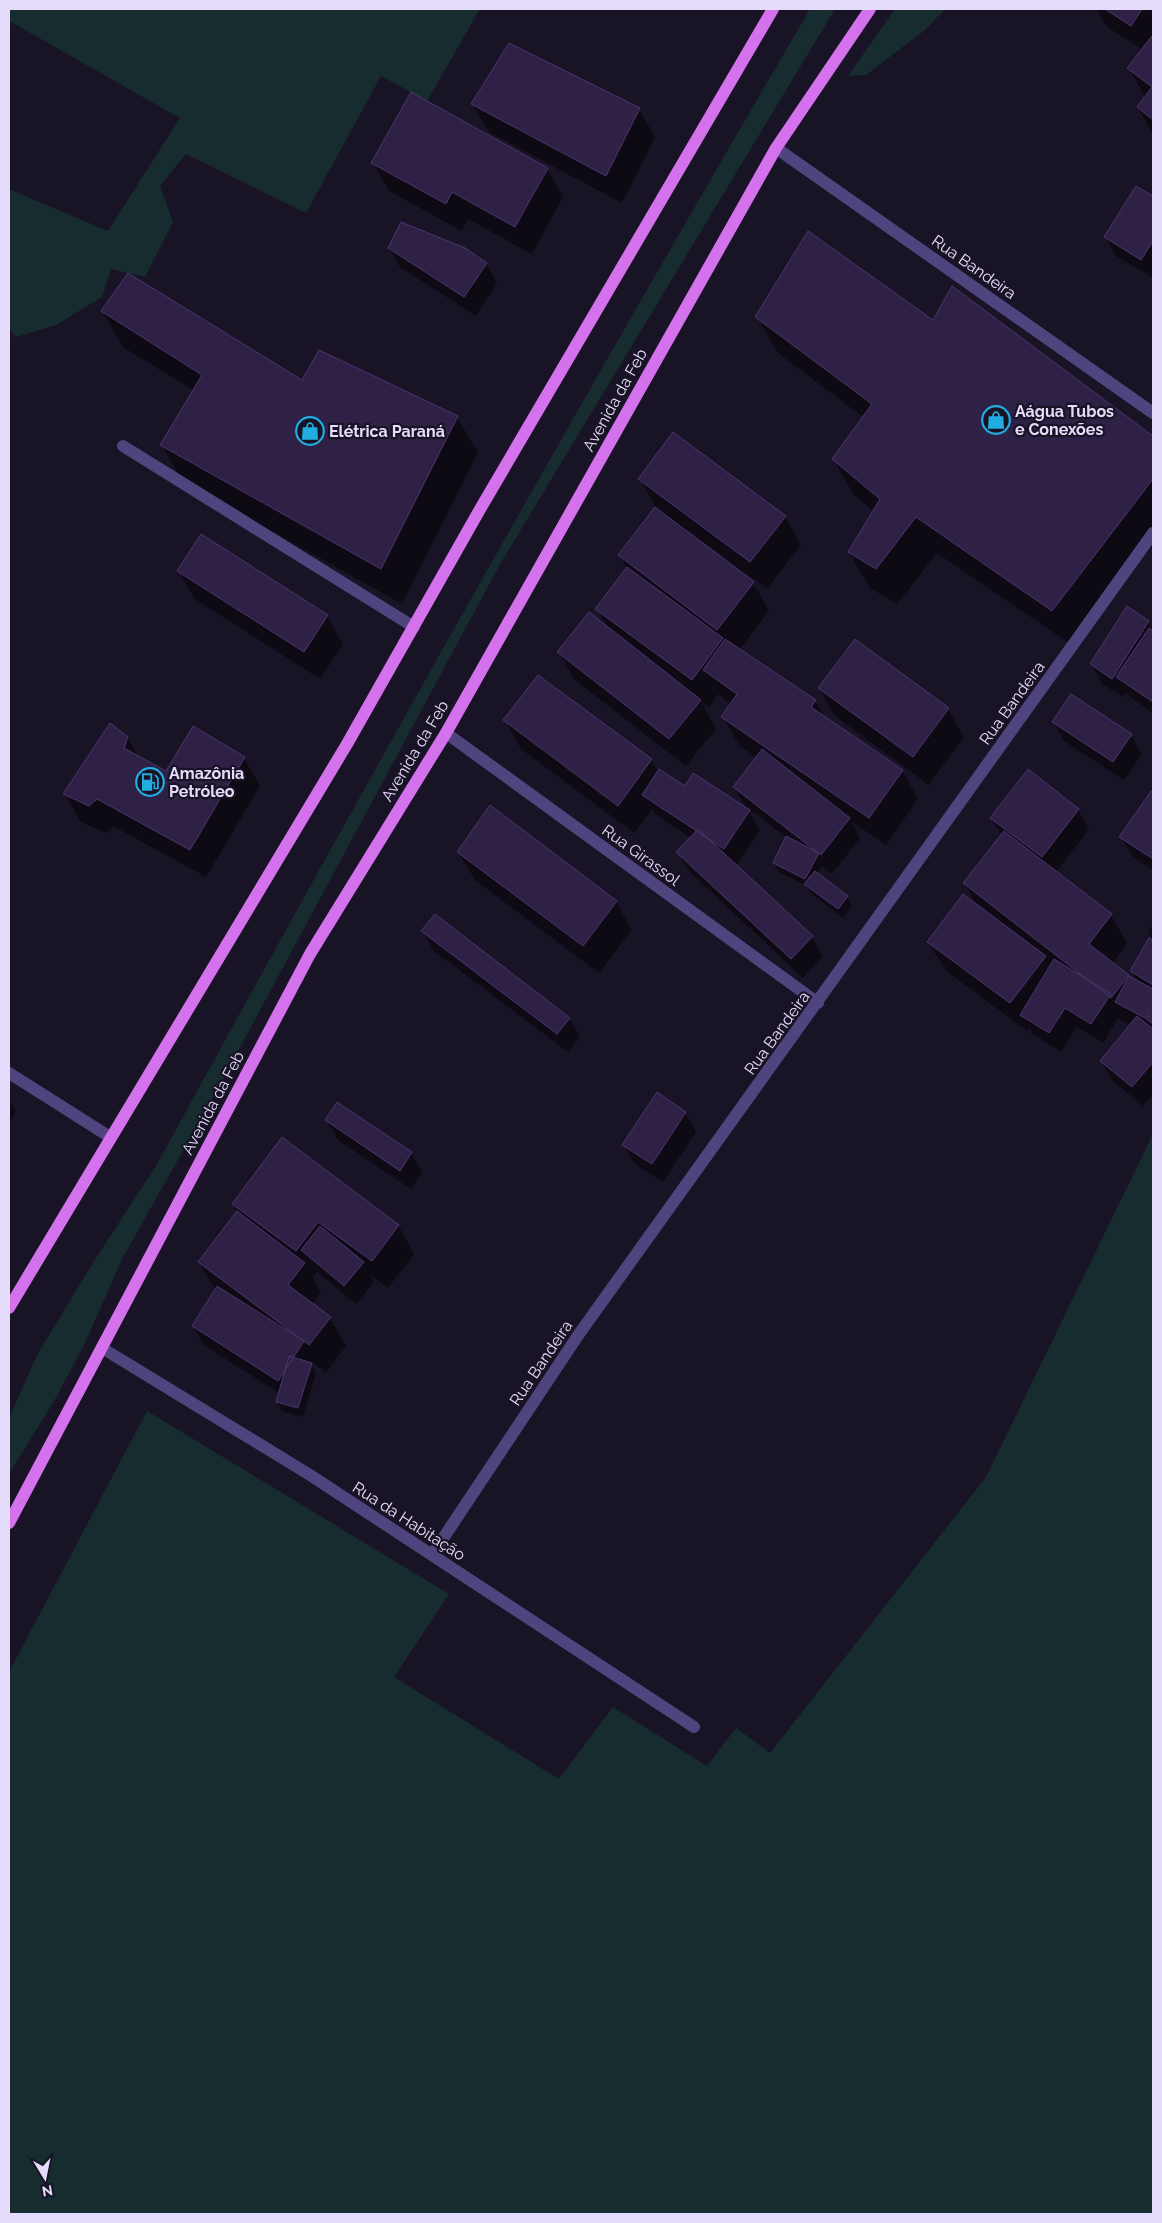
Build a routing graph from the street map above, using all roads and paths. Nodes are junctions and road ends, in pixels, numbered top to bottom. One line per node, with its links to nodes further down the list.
1 (772, 9): 7 (main road)
2 (870, 9): 3 (main road, Avenida da Feb)
3 (776, 148): 4 (street, Rua Bandeira); 8 (main road, Avenida da Feb)
4 (1153, 413)
5 (123, 446): 7 (street)
6 (1153, 533): 9 (street, Rua Bandeira)
7 (414, 627): 11 (main road)
8 (446, 733): 9 (street, Rua Girassol); 13 (main road, Avenida da Feb)
9 (818, 1003): 15 (street, Rua Bandeira)
10 (9, 1073): 11 (street)
11 (110, 1137): 12 (main road)
12 (9, 1308)
13 (102, 1348): 14 (main road, Avenida da Feb); 15 (street, Rua da Habitação)
14 (9, 1523)
15 (432, 1555): 16 (street, Rua da Habitação)
16 (694, 1727)

